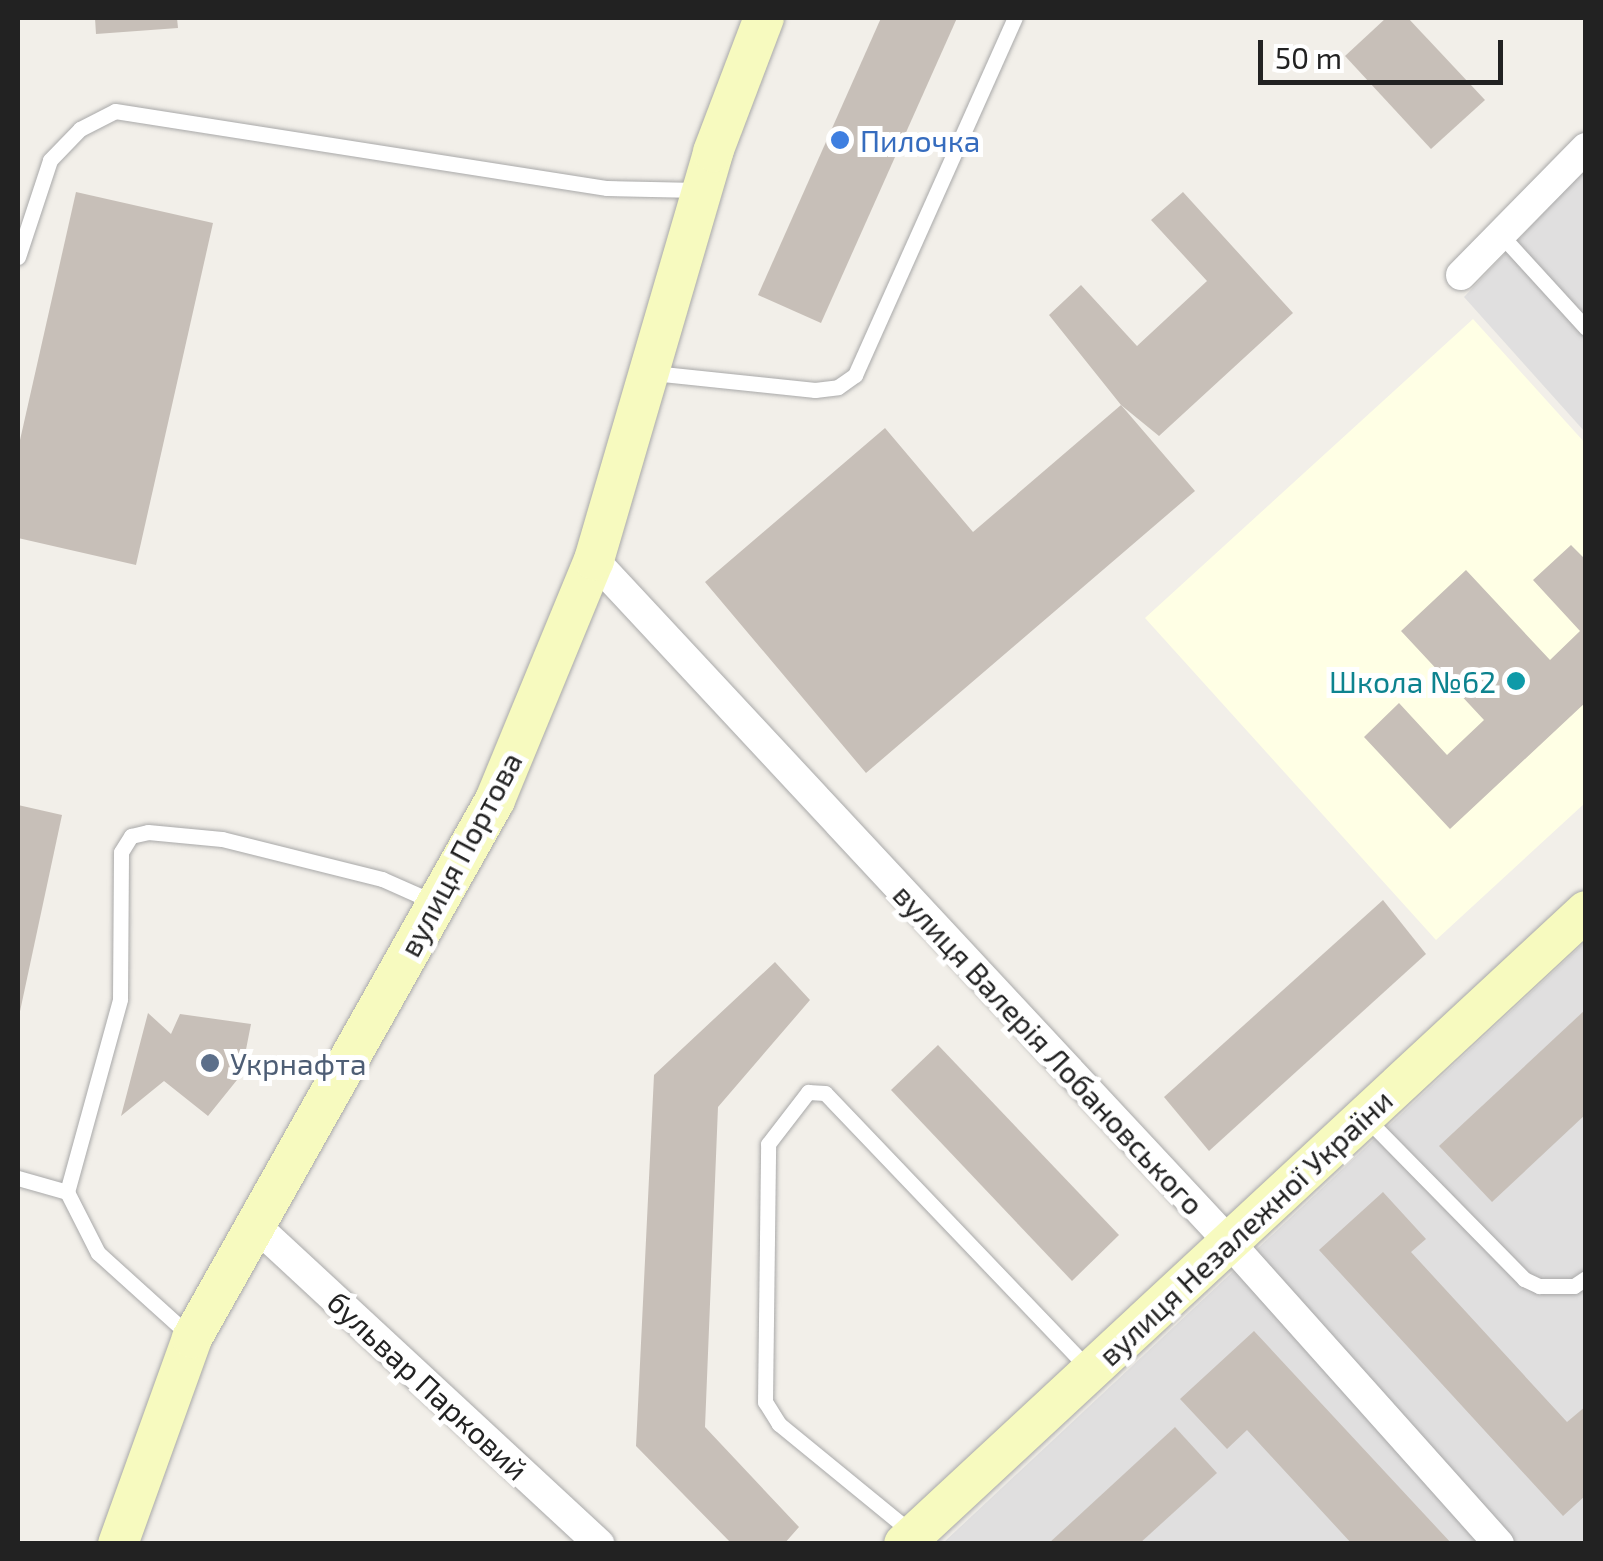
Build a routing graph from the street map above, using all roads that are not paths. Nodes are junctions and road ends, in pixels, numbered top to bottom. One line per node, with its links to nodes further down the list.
1 (764, 18): 4 (street, вулиця Портова)
2 (1015, 18): 9 (lane)
3 (1586, 148): 5 (street)
4 (702, 190): 6 (lane); 9 (street, вулиця Портова)
5 (1501, 235): 7 (street); 8 (lane)
6 (18, 257)
7 (1461, 275)
8 (1586, 328)
9 (649, 373): 10 (street, вулиця Портова)
10 (594, 560): 11 (street, вулиця Портова); 17 (street, вулиця Валерія Лобановського)
11 (437, 904): 15 (lane); 16 (street, вулиця Портова)
12 (1586, 911): 13 (street, вулиця Незалежної України)
13 (1364, 1116): 17 (street, вулиця Незалежної України); 18 (lane)
14 (18, 1178): 15 (lane)
15 (68, 1192): 19 (lane)
16 (256, 1226): 19 (street, вулиця Портова); 23 (street, бульвар Парковий)
17 (1229, 1242): 20 (street, вулиця Незалежної України); 24 (street, вулиця Валерія Лобановського)
18 (1585, 1279)
19 (192, 1338): 22 (street, вулиця Портова)
20 (1091, 1370): 21 (street, вулиця Незалежної України); 21 (lane)
21 (909, 1539)
22 (118, 1544)
23 (599, 1544)
24 (1499, 1544)

